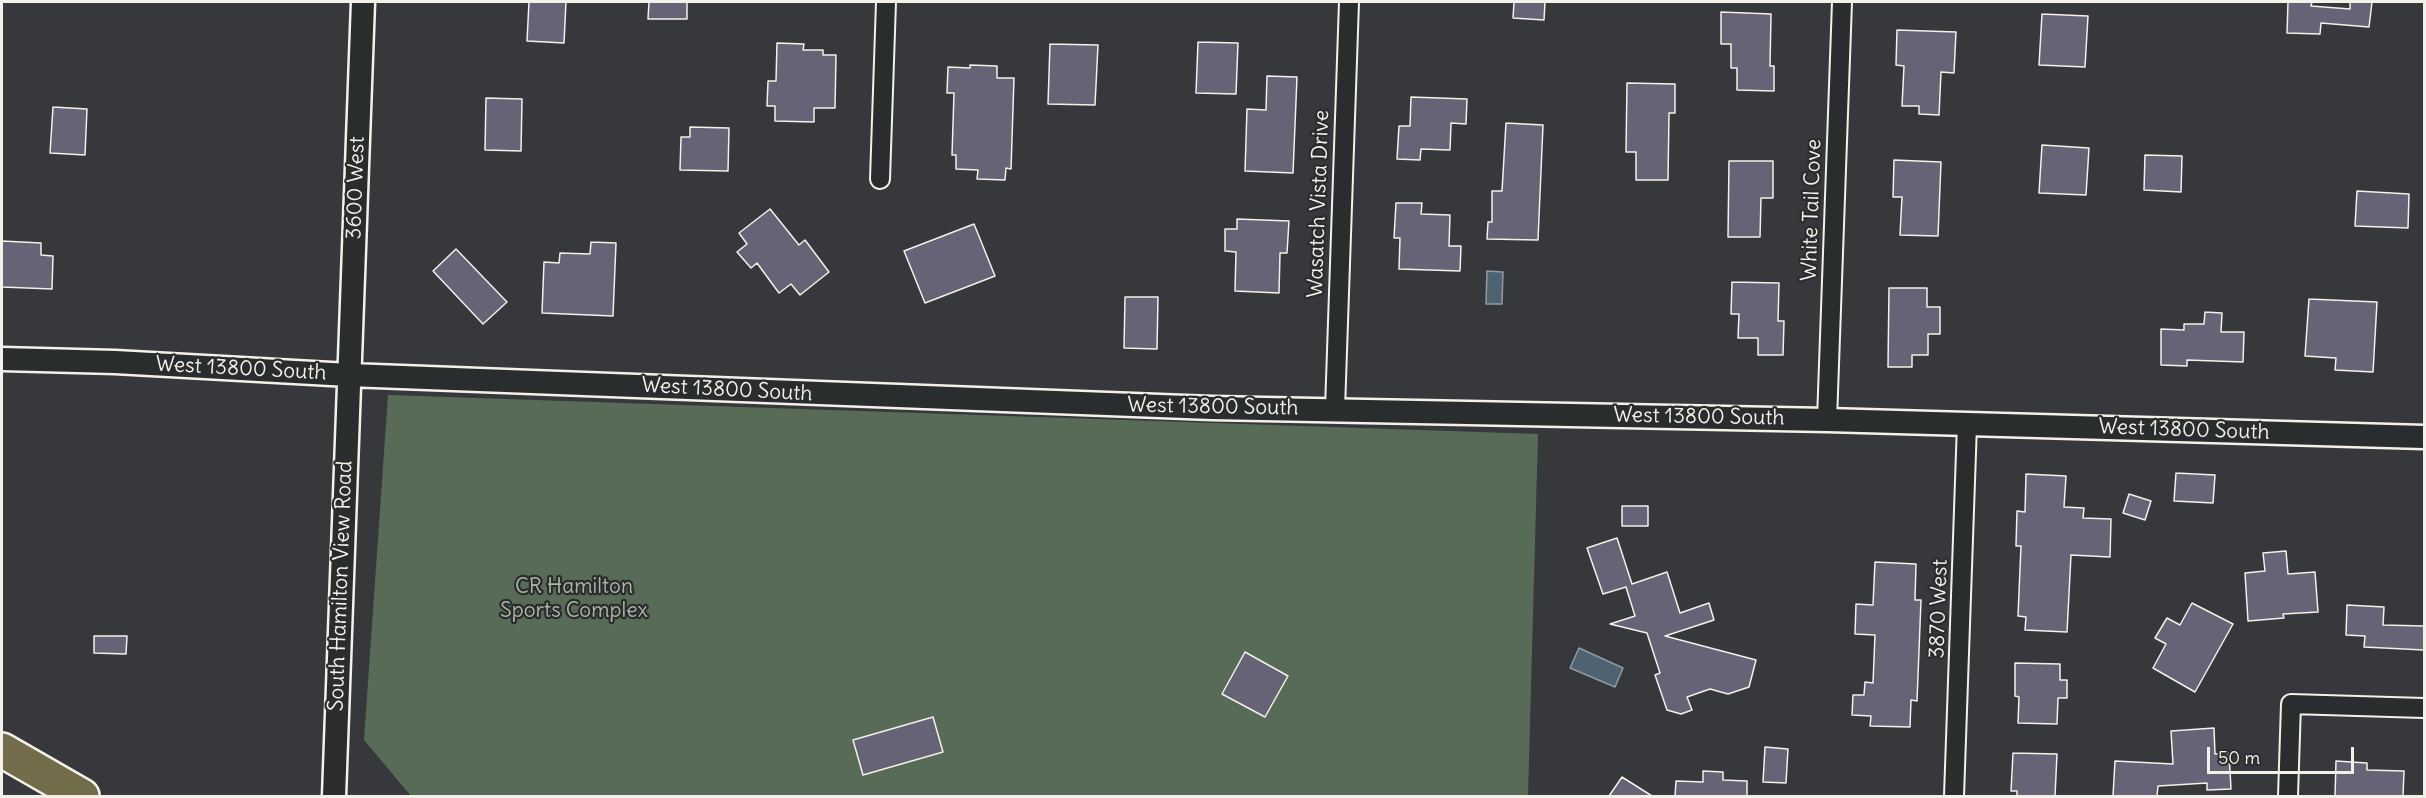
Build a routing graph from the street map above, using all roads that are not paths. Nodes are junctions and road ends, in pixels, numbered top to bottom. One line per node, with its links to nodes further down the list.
1 (363, 2): 7 (street, 3600 West)
2 (886, 2): 5 (street)
3 (1349, 2): 8 (street, Wasatch Vista Drive)
4 (1842, 2): 9 (street, White Tail Cove)
5 (880, 179)
6 (2, 359): 7 (street, West 13800 South)
7 (350, 375): 8 (street, West 13800 South); 15 (street, South Hamilton View Road)
8 (1335, 409): 9 (street, West 13800 South)
9 (1827, 420): 10 (street, West 13800 South)
10 (1967, 424): 11 (street, West 13800 South); 16 (street, 3870 West)
11 (2424, 437)
12 (2424, 708): 17 (street)
13 (2, 750): 14 (highway)
14 (82, 796)
15 (334, 796)
16 (1954, 796)
17 (2288, 796)

